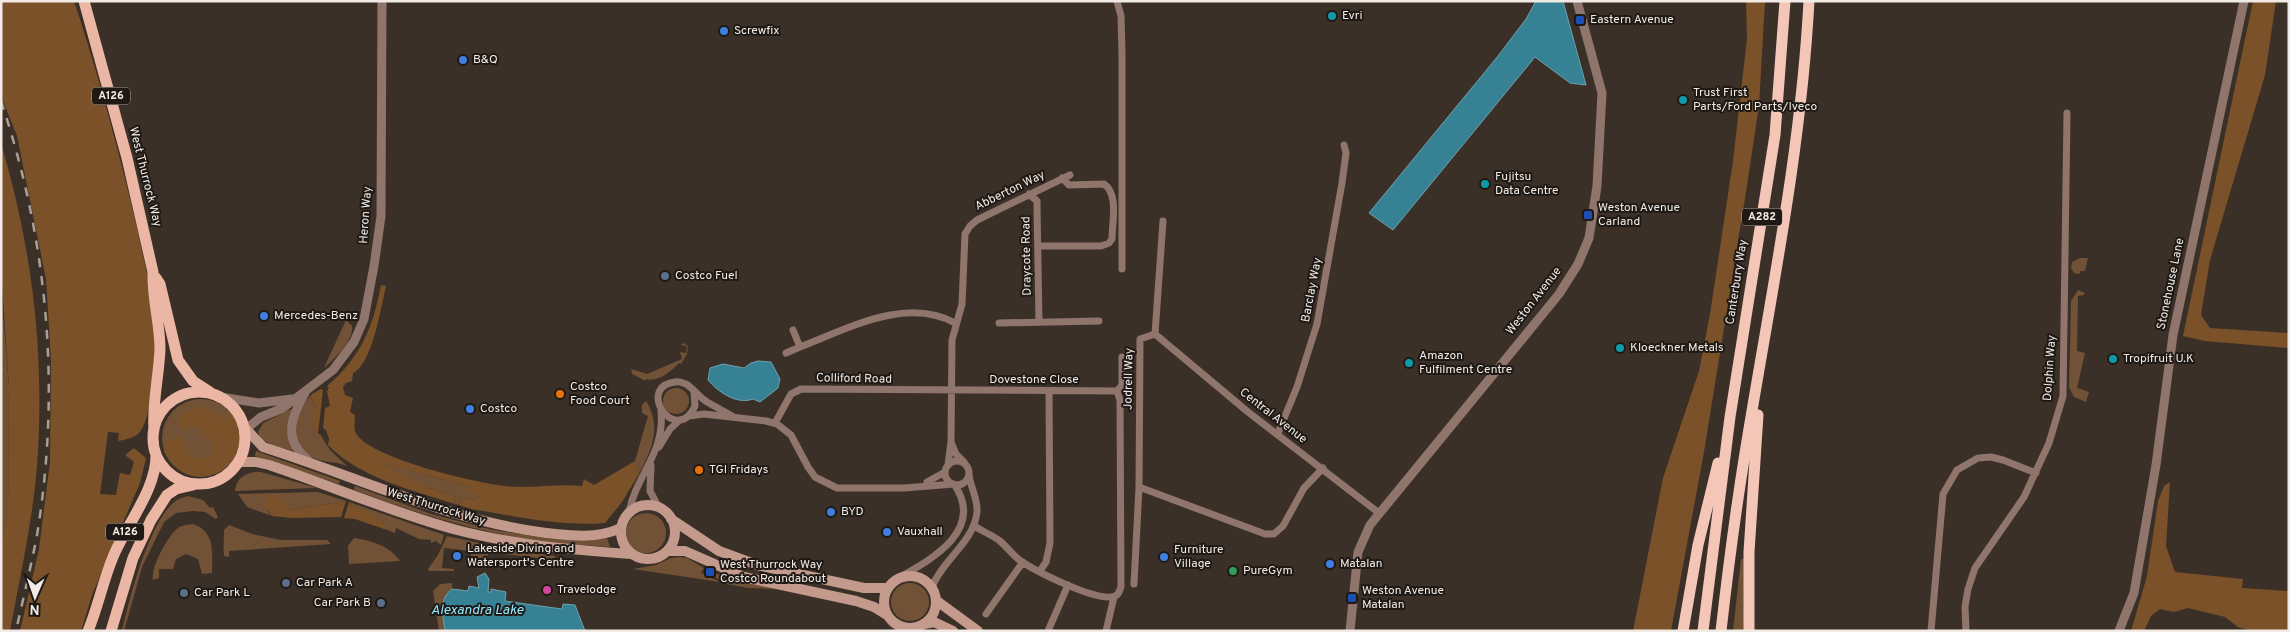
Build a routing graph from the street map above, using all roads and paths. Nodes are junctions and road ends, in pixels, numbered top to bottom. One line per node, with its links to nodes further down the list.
1 (84, 1): 16 (main road, West Thurrock Way / A126)
2 (382, 1): 27 (street, Heron Way)
3 (1117, 1): 15 (street)
4 (1577, 1): 60 (street, Weston Avenue)
5 (1786, 1): 36 (highway, Canterbury Way / A282)
6 (1809, 1): 26 (highway, A282)
7 (2244, 1): 94 (street, Stonehouse Lane)
8 (2067, 113): 52 (street, Dolphin Way)
9 (1344, 145): 42 (street, Barclay Way)
10 (1070, 175): 11 (street, Abberton Way)
11 (1062, 178): 12 (street, Abberton Way); 14 (street)
12 (1029, 194): 14 (street, Draycote Road); 19 (street, Abberton Way)
13 (1162, 221): 22 (street)
14 (1038, 246): 18 (street, Draycote Road)
15 (1122, 269)
16 (153, 272): 32 (main road, West Thurrock Way / A126); 41 (main road, West Thurrock Way / A126)
17 (1099, 321): 18 (street)
18 (1039, 322): 20 (street)
19 (955, 323): 23 (street); 28 (street, Abberton Way)
20 (999, 323)
21 (793, 330): 23 (street)
22 (1155, 334): 42 (street, Central Avenue); 57 (street, Jodrell Way)
23 (800, 347): 24 (street)
24 (786, 353)
25 (1122, 357): 30 (street)
26 (1759, 381): 90 (highway, A282); 91 (highway)
27 (306, 391): 33 (street, Heron Way); 49 (street)
28 (951, 391): 29 (street, Dovestone Close); 39 (street, Colliford Road); 43 (street, Abberton Way)
29 (1050, 391): 30 (street, Dovestone Close); 67 (street)
30 (1117, 391): 73 (street)
31 (694, 392): 34 (street); 35 (street); 37 (street)
32 (217, 395): 33 (street, Heron Way); 40 (main road); 41 (main road)
33 (292, 399): 40 (street, Heron Way)
34 (661, 411): 38 (street); 45 (street)
35 (689, 416): 37 (street); 38 (street)
36 (1730, 417): 88 (highway); 89 (highway, A282)
37 (737, 418): 39 (street)
38 (680, 420): 45 (street)
39 (775, 423): 56 (street)
40 (246, 429): 46 (main road); 49 (main road, West Thurrock Way)
41 (154, 430): 44 (main road)
42 (1278, 433): 51 (street, Central Avenue)
43 (951, 442): 48 (street); 50 (street, Abberton Way)
44 (156, 454): 54 (main road); 75 (main road, A126)
45 (655, 454): 47 (street)
46 (239, 462): 54 (main road); 65 (main road, West Thurrock Way)
47 (652, 462): 58 (street); 59 (street)
48 (964, 463): 50 (street); 53 (street)
49 (313, 464): 63 (main road, West Thurrock Way)
50 (947, 468): 55 (street); 56 (street)
51 (1323, 468): 57 (street); 60 (street, Central Avenue)
52 (2036, 473): 92 (street); 93 (street, Dolphin Way)
53 (969, 474): 55 (street); 62 (street)
54 (194, 484): 78 (main road, A126)
55 (954, 484): 56 (street); 68 (street)
56 (918, 487)
57 (1139, 488): 69 (street)
58 (659, 508): 59 (main road); 61 (main road)
59 (629, 512): 63 (main road)
60 (1379, 513): 87 (street, Weston Avenue)
61 (671, 519): 64 (main road); 72 (main road)
62 (974, 526): 66 (street); 71 (street)
63 (621, 528): 65 (main road)
64 (667, 551): 65 (main road); 77 (main road)
65 (631, 554)
66 (1023, 562): 67 (street); 76 (street)
67 (1040, 571): 70 (street)
68 (900, 577): 71 (main road); 72 (main road)
69 (1134, 584)
70 (1068, 585): 73 (street); 85 (street)
71 (932, 587): 74 (main road)
72 (888, 588): 77 (main road)
73 (1114, 597): 86 (street)
74 (937, 601): 79 (main road); 84 (main road)
75 (96, 612): 81 (main road, A126); 82 (main road, A126)
76 (986, 614)
77 (887, 615): 80 (main road)
78 (112, 627)
79 (921, 627): 80 (main road); 83 (main road)
80 (898, 628)
81 (88, 631)
82 (93, 631)
83 (954, 631)
84 (978, 631)
85 (1048, 631)
86 (1106, 631)
87 (1350, 631)
88 (1683, 631)
89 (1702, 631)
90 (1721, 631)
91 (1749, 631)
92 (1930, 631)
93 (1966, 631)
94 (2119, 631)

